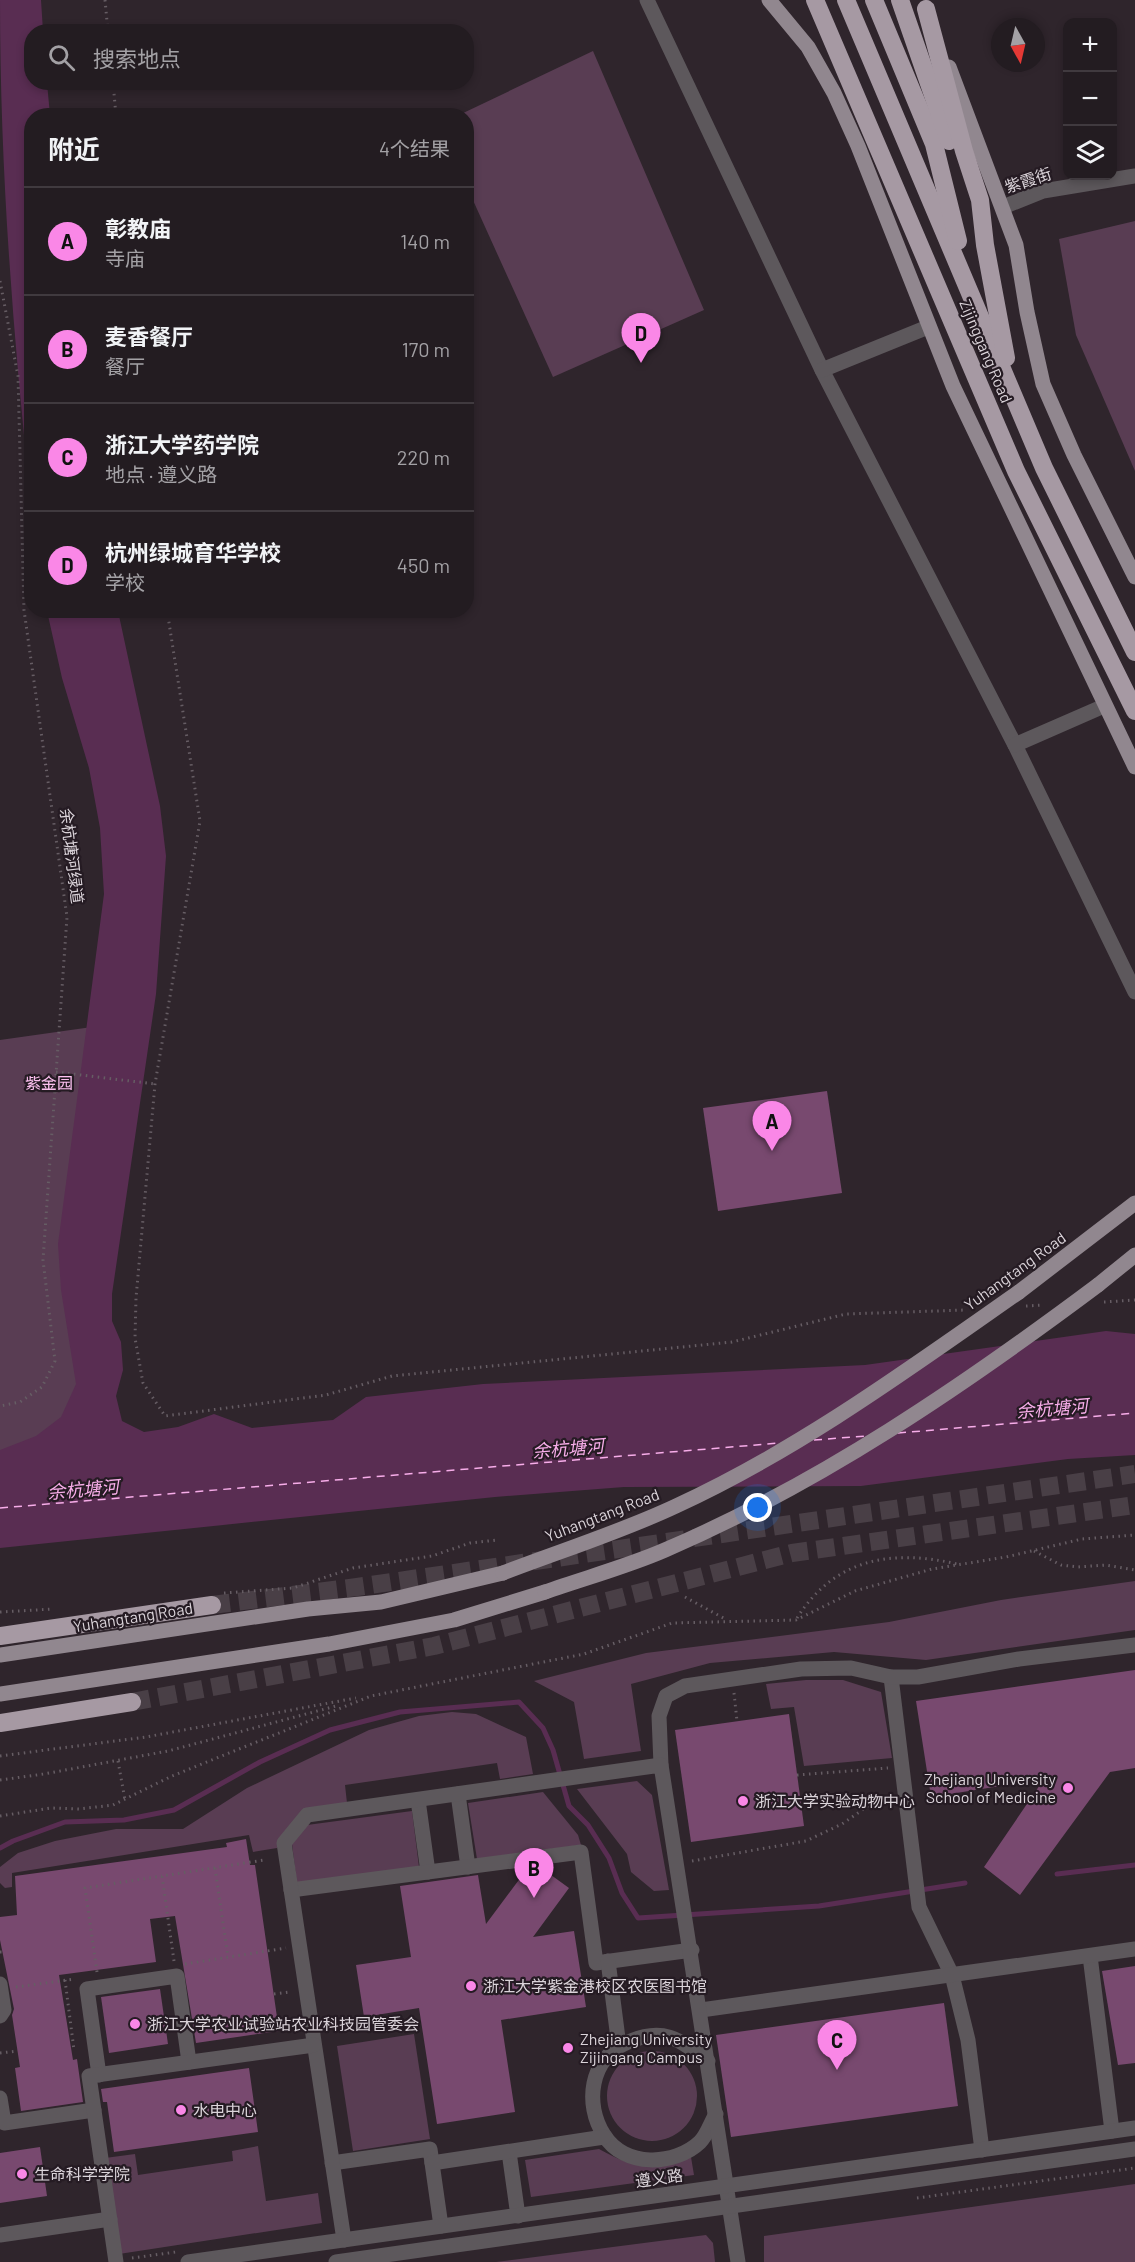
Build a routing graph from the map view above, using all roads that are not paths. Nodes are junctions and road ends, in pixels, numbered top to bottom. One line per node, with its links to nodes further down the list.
1 (647, 0): 13 (street)
2 (769, 0): 12 (main road)
3 (846, 0): 11 (highway, Zijinggang Road)
4 (874, 0): 11 (highway)
5 (900, 0): 10 (highway)
6 (806, 1): 18 (highway, Zijinggang Road)
7 (924, 5): 9 (main road); 10 (highway)
8 (1135, 176): 9 (street, 紫霞街)
9 (1003, 207): 15 (main road)
10 (985, 244): 14 (highway)
11 (973, 298): 14 (highway, Zijinggang Road)
12 (928, 327): 13 (street); 17 (main road)
13 (822, 370): 19 (street)
14 (1013, 395): 16 (highway, Zijinggang Road)
15 (1135, 577)
16 (1135, 652)
17 (1104, 706): 19 (street); 20 (main road)
18 (1135, 711)
19 (1015, 745): 21 (street)
20 (1135, 767)
21 (1135, 992)
22 (1135, 1203): 27 (main road, Yuhangtang Road, bridge)
23 (1135, 1255): 29 (main road, bridge)
24 (215, 1598): 25 (highway)
25 (0, 1636)
26 (1135, 1645): 28 (street)
27 (0, 1655)
28 (891, 1677): 32 (street); 42 (street)
29 (0, 1694)
30 (132, 1702): 31 (highway)
31 (0, 1722)
32 (661, 1765): 33 (street); 39 (street)
33 (458, 1794): 34 (street); 35 (street)
34 (418, 1800): 36 (street); 37 (street)
35 (468, 1867): 36 (street); 41 (street)
36 (428, 1872): 37 (street)
37 (291, 1890): 47 (street)
38 (1135, 1949): 40 (street)
39 (692, 1950): 41 (street); 45 (street)
40 (1090, 1956): 42 (street); 56 (street)
41 (608, 1961): 48 (street)
42 (952, 1975): 45 (street); 60 (street)
43 (0, 1984): 44 (street)
44 (1, 1989): 46 (street)
45 (700, 2010): 49 (street)
46 (0, 2016)
47 (314, 2044): 50 (street); 63 (street)
48 (619, 2046): 49 (street); 58 (street)
49 (708, 2061): 54 (street)
50 (189, 2062): 51 (street); 51 (street)
51 (99, 2075): 53 (street)
52 (0, 2098): 53 (street)
53 (94, 2110): 68 (street)
54 (716, 2114): 58 (street); 65 (street)
55 (1135, 2128): 56 (street, 遵义路)
56 (1112, 2131): 57 (street, 遵义路)
57 (1086, 2135): 60 (street, 遵义路); 62 (street)
58 (604, 2137): 61 (street)
59 (1135, 2149): 62 (street)
60 (982, 2150): 65 (street, 遵义路)
61 (509, 2152): 64 (street); 67 (street)
62 (1089, 2155): 66 (street)
63 (332, 2163): 64 (street); 72 (street)
64 (432, 2163): 69 (street)
65 (728, 2186): 66 (street); 67 (street, 遵义路)
66 (730, 2206): 73 (street); 77 (street)
67 (518, 2216): 69 (street, 遵义路)
68 (110, 2219): 70 (street); 74 (street)
69 (441, 2226): 71 (street, 遵义路)
70 (0, 2235)
71 (380, 2235): 72 (street, 遵义路); 73 (street)
72 (344, 2240): 75 (street, 遵义路)
73 (383, 2259): 76 (street)
74 (116, 2262)
75 (188, 2262)
76 (336, 2262)
77 (738, 2262)

